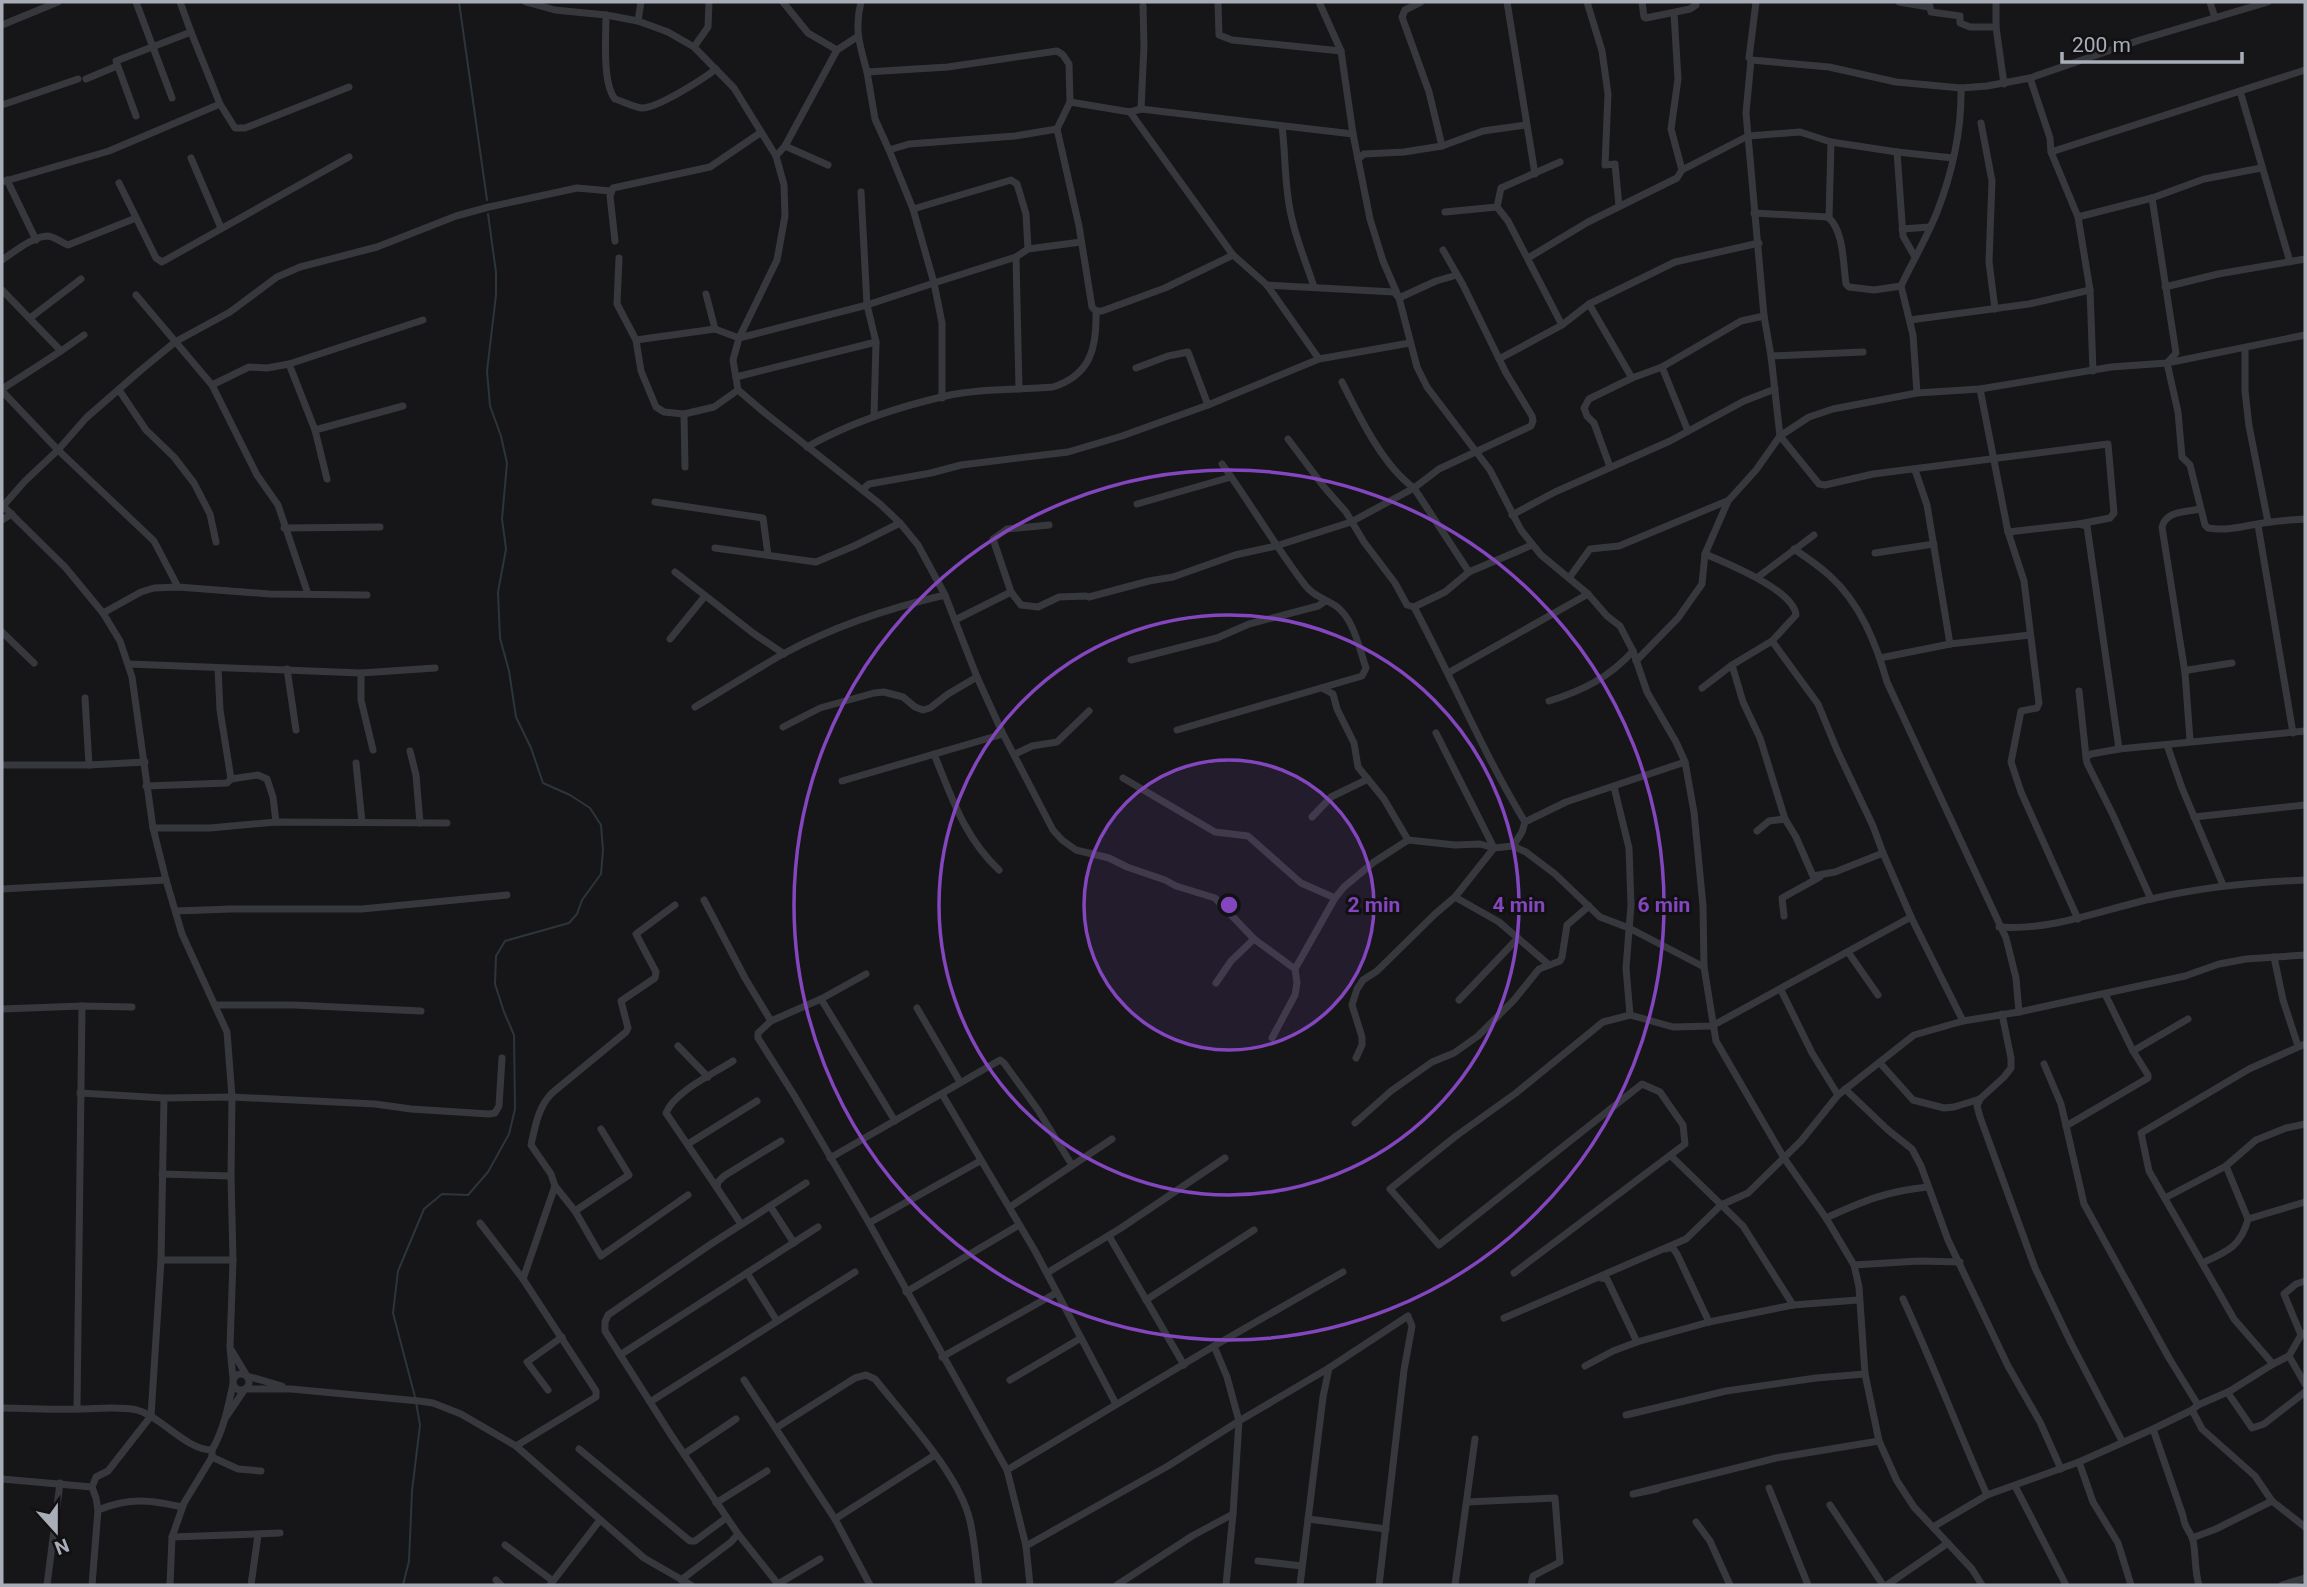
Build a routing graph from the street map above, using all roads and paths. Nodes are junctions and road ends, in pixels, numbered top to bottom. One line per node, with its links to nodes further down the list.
1 (58, 2): 27 (street)
2 (136, 2): 31 (street)
3 (180, 2): 29 (street)
4 (526, 2): 24 (street)
5 (641, 2): 26 (street)
6 (709, 2): 32 (street)
7 (783, 2): 33 (street)
8 (861, 2): 30 (street)
9 (1218, 2): 34 (street)
10 (1319, 2): 34 (street)
11 (1421, 2): 61 (street)
12 (1507, 2): 53 (street)
13 (1587, 2): 80 (street)
14 (1642, 2): 23 (street)
15 (1695, 2): 23 (street)
16 (1756, 2): 35 (street)
17 (1899, 2): 21 (street)
18 (1996, 2): 28 (street)
19 (2210, 2): 25 (street)
20 (2268, 2): 25 (street)
21 (1929, 4): 28 (street)
22 (1143, 6): 49 (street)
23 (1674, 13): 73 (street)
24 (606, 15): 26 (street); 37 (street)
25 (2215, 18): 40 (street)
26 (638, 21): 32 (street)
27 (2, 25)
28 (1996, 27): 41 (street)
29 (191, 32): 31 (street); 47 (street)
30 (857, 37): 33 (street); 39 (street)
31 (152, 46): 36 (street); 45 (street)
32 (694, 47): 37 (street)
33 (837, 50): 60 (street)
34 (1341, 51): 57 (street)
35 (1751, 60): 43 (street); 58 (street)
36 (117, 66): 48 (street); 51 (street)
37 (716, 69): 56 (street)
38 (2305, 70): 44 (street)
39 (867, 72): 46 (street); 62 (street)
40 (2030, 78): 41 (street); 64 (street)
41 (2004, 84): 43 (street)
42 (349, 87): 47 (street)
43 (1961, 88): 69 (street)
44 (2240, 91): 64 (street); 72 (street)
45 (172, 98)
46 (1070, 103): 50 (street); 55 (street)
47 (220, 104): 75 (street)
48 (2, 105)
49 (1141, 109): 50 (street); 54 (street)
50 (1130, 112): 97 (street)
51 (136, 116)
52 (1981, 123): 119 (street)
53 (1526, 125): 61 (street); 74 (street)
54 (1282, 126): 57 (street); 111 (street)
55 (1057, 128): 62 (street); 93 (street)
56 (760, 132): 65 (street); 77 (street)
57 (1353, 134): 66 (street)
58 (1748, 136): 59 (street); 73 (street); 84 (street)
59 (1831, 142): 63 (street); 87 (street)
60 (785, 146): 65 (street); 71 (street)
61 (1442, 146): 66 (street)
62 (889, 150): 82 (street)
63 (1897, 152): 69 (street); 90 (street)
64 (2051, 152): 85 (street)
65 (776, 156): 129 (street)
66 (1361, 157): 116 (street)
67 (191, 158): 89 (street)
68 (349, 158): 89 (street)
69 (1953, 158): 88 (street)
70 (1560, 162): 74 (street)
71 (828, 165)
72 (2261, 168): 79 (street); 104 (street)
73 (1682, 170): 80 (street)
74 (1535, 174): 81 (street)
75 (4, 181): 91 (street)
76 (120, 183): 86 (street)
77 (611, 191): 92 (street); 131 (street)
78 (861, 192): 118 (street)
79 (2152, 198): 85 (street); 110 (street)
80 (1619, 206): 101 (street)
81 (1497, 207): 83 (street); 101 (street)
82 (914, 209): 95 (street); 107 (street)
83 (1445, 212)
84 (1754, 213): 87 (street); 94 (street)
85 (2078, 217): 113 (street)
86 (136, 218): 89 (street); 91 (street)
87 (1829, 218): 109 (street)
88 (1930, 227): 90 (street); 99 (street)
89 (221, 228)
90 (1902, 229): 99 (street)
91 (36, 240): 103 (street)
92 (615, 241)
93 (1081, 242): 95 (street); 120 (street)
94 (1759, 243): 117 (street); 121 (street)
95 (1028, 249): 98 (street)
96 (1443, 250): 105 (street)
97 (1233, 255): 108 (street); 120 (street)
98 (1016, 257): 107 (street); 149 (street)
99 (1915, 257): 109 (street)
100 (619, 258): 130 (street)
101 (1528, 258): 125 (street)
102 (2305, 259): 104 (street)
103 (2, 260)
104 (2290, 261): 110 (street)
105 (1457, 275): 116 (street); 139 (street)
106 (80, 279): 122 (street)
107 (934, 283): 118 (street); 156 (street)
108 (1267, 285): 111 (street); 138 (street)
109 (1901, 286): 124 (street)
110 (2165, 286): 140 (street)
111 (1314, 287): 116 (street)
112 (2, 290): 122 (street)
113 (2090, 290): 119 (street); 144 (street)
114 (706, 294): 126 (street)
115 (136, 295): 131 (street)
116 (1399, 298): 133 (street)
117 (1589, 304): 125 (street); 146 (street)
118 (867, 305): 129 (street); 132 (street)
119 (1995, 309): 124 (street)
120 (1096, 311): 149 (street)
121 (1764, 316): 137 (street); 142 (street)
122 (30, 318): 135 (street)
123 (423, 320): 141 (street)
124 (1910, 320): 155 (street)
125 (1562, 325): 139 (street)
126 (715, 330): 129 (street); 130 (street)
127 (84, 335): 135 (street)
128 (2305, 335): 134 (street)
129 (739, 338): 145 (street)
130 (636, 340): 159 (street)
131 (174, 342): 148 (street); 153 (street)
132 (876, 342): 145 (street); 160 (street)
133 (1410, 343): 138 (street); 167 (street)
134 (2245, 348): 140 (street); 187 (street)
135 (61, 351): 152 (street)
136 (1863, 352): 137 (street)
137 (1771, 356): 150 (street)
138 (1319, 359): 157 (street)
139 (1499, 359): 167 (street)
140 (2168, 363): 144 (street); 181 (street)
141 (289, 364): 148 (street); 161 (street)
142 (1662, 367): 146 (street); 162 (street)
143 (1136, 368): 157 (street)
144 (2093, 371): 151 (street)
145 (736, 377): 154 (street)
146 (1632, 378): 171 (street)
147 (1342, 382): 175 (street)
148 (212, 385): 193 (street)
149 (1019, 389): 156 (street)
150 (1775, 389): 162 (street); 163 (street)
151 (1980, 389): 155 (street); 168 (street)
152 (2, 390): 166 (street)
153 (119, 390): 166 (street); 196 (street)
154 (738, 390): 159 (street); 165 (street)
155 (1917, 393): 163 (street)
156 (942, 398): 160 (street)
157 (1208, 405): 176 (street)
158 (402, 406): 161 (street)
159 (684, 414): 170 (street)
160 (874, 416): 165 (street)
161 (315, 430): 174 (street)
162 (1688, 431): 171 (street)
163 (1780, 436): 172 (street); 177 (street)
164 (1288, 439): 186 (street)
165 (807, 447): 176 (street)
166 (58, 450): 180 (street); 209 (street)
167 (1476, 451): 175 (street); 183 (street)
168 (1994, 458): 172 (street); 189 (street); 194 (street)
169 (1222, 464): 173 (street)
170 (684, 467)
171 (1610, 467): 183 (street)
172 (1914, 470): 197 (street)
173 (1231, 477): 179 (street); 199 (street)
174 (327, 479)
175 (1414, 488): 186 (street); 206 (street)
176 (863, 489): 188 (street)
177 (1728, 501): 203 (street); 208 (street)
178 (655, 502): 204 (street)
179 (1137, 504)
180 (2, 505): 182 (street)
181 (2200, 509): 190 (street); 239 (street)
182 (12, 514): 185 (street); 218 (street)
183 (1511, 515): 198 (street)
184 (2305, 519): 187 (street)
185 (2, 520)
186 (1351, 522): 199 (street); 217 (street)
187 (2268, 522): 190 (street)
188 (900, 523): 204 (street); 214 (street)
189 (2079, 524): 194 (street); 257 (street)
190 (2258, 524): 253 (street)
191 (1049, 525): 210 (street)
192 (380, 527): 193 (street)
193 (284, 528): 211 (street)
194 (2008, 532): 221 (street)
195 (1814, 535): 201 (street)
196 (216, 542)
197 (1934, 544): 202 (street); 224 (street)
198 (1532, 545): 206 (street); 208 (street)
199 (1276, 546): 210 (street); 216 (street)
200 (715, 548): 204 (street)
201 (1794, 548): 207 (street); 227 (street)
202 (1875, 553)
203 (1704, 554): 207 (street); 229 (street)
204 (768, 555)
205 (675, 572): 215 (street)
206 (1469, 572): 217 (street)
207 (1758, 577): 223 (street)
208 (1569, 578): 212 (street)
209 (178, 587): 211 (street); 218 (street)
210 (1011, 592): 219 (street)
211 (308, 594): 213 (street)
212 (1588, 594): 225 (street); 238 (street)
213 (367, 595)
214 (945, 595): 219 (street); 226 (street)
215 (705, 596): 222 (street); 226 (street)
216 (1323, 600): 228 (street); 241 (street)
217 (1414, 607): 238 (street)
218 (103, 612): 232 (street)
219 (955, 620): 240 (street)
220 (2, 632): 230 (street)
221 (2030, 635): 224 (street); 305 (street)
222 (670, 639)
223 (1772, 641): 233 (street); 288 (street)
224 (1950, 644): 227 (street)
225 (1633, 651): 229 (street); 245 (street)
226 (784, 654): 246 (street)
227 (1880, 658): 306 (street)
228 (1131, 660)
229 (1636, 661): 265 (street)
230 (34, 663)
231 (2232, 663): 239 (street)
232 (129, 664): 234 (street); 263 (street)
233 (1732, 665): 242 (street); 277 (street)
234 (218, 668): 236 (street); 269 (street)
235 (435, 668): 237 (street)
236 (287, 669): 237 (street); 249 (street)
237 (361, 673): 258 (street)
238 (1448, 673): 281 (street)
239 (2185, 673): 255 (street)
240 (977, 677): 248 (street); 254 (street)
241 (1322, 688): 250 (street); 270 (street)
242 (1702, 688)
243 (2079, 691): 262 (street)
244 (85, 698): 267 (street)
245 (1549, 701)
246 (695, 707)
247 (1089, 711): 261 (street)
248 (783, 727)
249 (296, 730)
250 (1177, 730)
251 (2305, 731): 253 (street)
252 (1436, 733): 287 (street)
253 (2293, 733): 255 (street)
254 (1003, 734): 260 (street); 261 (street)
255 (2190, 740): 256 (street)
256 (2168, 745): 257 (street); 276 (street)
257 (2119, 749): 262 (street)
258 (373, 750)
259 (410, 751): 280 (street)
260 (934, 754): 271 (street); 289 (street)
261 (1015, 754): 311 (street)
262 (2086, 757): 298 (street)
263 (145, 762): 267 (street); 272 (street)
264 (356, 762): 279 (street)
265 (1685, 762): 273 (street); 316 (street)
266 (2, 765): 267 (street)
267 (89, 765)
268 (1123, 778): 297 (street)
269 (231, 779): 272 (street); 278 (street)
270 (1368, 779): 275 (street); 285 (street)
271 (842, 781)
272 (146, 786): 283 (street)
273 (1614, 788): 281 (street); 307 (street)
274 (2305, 805): 276 (street)
275 (1312, 817)
276 (2194, 817): 293 (street)
277 (1785, 819): 284 (street); 290 (street)
278 (276, 822): 279 (street); 283 (street)
279 (362, 822): 280 (street)
280 (420, 822): 282 (street)
281 (1525, 822): 286 (street)
282 (447, 823)
283 (153, 828): 291 (street)
284 (1756, 831)
285 (1408, 840): 287 (street); 297 (street)
286 (1513, 846): 287 (street); 301 (street)
287 (1494, 848): 296 (street)
288 (1883, 853): 290 (street); 304 (street)
289 (999, 870)
290 (1827, 874): 303 (street)
291 (166, 880): 294 (street); 302 (street)
292 (2305, 880): 293 (street)
293 (2223, 885): 298 (street)
294 (2, 889)
295 (507, 895): 302 (street)
296 (1455, 897): 309 (street); 343 (street)
297 (1335, 898): 317 (street)
298 (2151, 899): 305 (street)
299 (704, 900): 335 (street)
300 (675, 905): 375 (street)
301 (1589, 906): 307 (street); 315 (street)
302 (176, 911): 325 (street)
303 (1784, 916)
304 (1911, 917): 312 (street); 336 (street)
305 (2078, 919): 308 (street)
306 (1999, 927): 308 (street); 310 (street)
307 (1629, 928): 316 (street); 333 (street)
308 (2017, 928): 310 (street)
309 (1518, 938): 315 (street); 324 (street)
310 (2006, 938): 331 (street)
311 (1254, 939): 317 (street); 319 (street)
312 (1848, 952): 320 (street); 322 (street)
313 (2305, 955): 314 (street)
314 (2274, 957): 321 (street); 339 (street)
315 (1548, 964): 358 (street)
316 (1704, 967): 337 (street)
317 (1295, 968): 338 (street)
318 (866, 974): 323 (street)
319 (1216, 983)
320 (1781, 990): 337 (street); 352 (street)
321 (2105, 994): 331 (street); 341 (street)
322 (1878, 995)
323 (821, 999): 335 (street); 357 (street)
324 (1458, 999)
325 (216, 1005): 330 (street); 353 (street)
326 (82, 1006): 327 (street); 329 (street); 350 (street)
327 (132, 1007)
328 (917, 1008): 348 (street)
329 (2, 1009)
330 (421, 1011)
331 (2019, 1012): 332 (street)
332 (2002, 1014): 336 (street); 355 (street)
333 (1630, 1016): 337 (street); 365 (street)
334 (2188, 1019): 341 (street)
335 (771, 1021): 366 (street)
336 (1963, 1021): 345 (street)
337 (1712, 1026): 368 (street)
338 (1272, 1038)
339 (2302, 1045): 379 (street)
340 (678, 1046): 347 (street)
341 (2133, 1051): 360 (street)
342 (502, 1058): 353 (street)
343 (1356, 1058)
344 (733, 1061): 347 (street)
345 (1880, 1063): 349 (street); 355 (street)
346 (2044, 1065): 360 (street)
347 (708, 1077): 364 (street)
348 (960, 1082): 351 (street); 370 (street)
349 (1846, 1089): 352 (street); 376 (street)
350 (80, 1093): 354 (street); 446 (street)
351 (942, 1094): 357 (street); 369 (street)
352 (1838, 1095): 368 (street)
353 (232, 1097): 354 (street); 373 (street)
354 (164, 1098): 372 (street)
355 (1980, 1099): 456 (street)
356 (757, 1101): 364 (street)
357 (895, 1121): 366 (street)
358 (1356, 1123)
359 (2305, 1124): 371 (street)
360 (2066, 1126): 444 (street)
361 (601, 1129): 384 (street)
362 (1112, 1139): 370 (street)
363 (781, 1142): 377 (street)
364 (688, 1144): 377 (street)
365 (1671, 1156): 381 (street); 405 (street)
366 (830, 1158): 388 (street)
367 (1225, 1158): 393 (street)
368 (1784, 1158): 381 (street); 385 (street)
369 (980, 1161): 383 (street); 388 (street)
370 (1072, 1165): 383 (street)
371 (2226, 1166): 379 (street); 386 (street)
372 (162, 1174): 373 (street); 396 (street)
373 (231, 1176): 397 (street)
374 (806, 1183): 382 (street)
375 (555, 1186): 384 (street); 407 (street)
376 (1928, 1187): 385 (street); 398 (street)
377 (717, 1188): 389 (street)
378 (688, 1195): 384 (street)
379 (2165, 1198): 399 (street)
380 (2305, 1202): 386 (street)
381 (1721, 1205): 395 (street); 414 (street)
382 (770, 1206): 389 (street); 394 (street)
383 (1010, 1208): 390 (street)
384 (575, 1211)
385 (1826, 1218): 400 (street)
386 (2248, 1219): 399 (street)
387 (480, 1223): 407 (street)
388 (869, 1223): 409 (street)
389 (741, 1224): 424 (street)
390 (1019, 1225): 404 (street); 409 (street)
391 (818, 1227): 394 (street)
392 (1254, 1230): 412 (street)
393 (1109, 1236): 404 (street); 412 (street)
394 (794, 1243): 403 (street)
395 (1663, 1249): 406 (street); 417 (street)
396 (161, 1260): 397 (street); 448 (street)
397 (233, 1260): 423 (street)
398 (1960, 1262): 400 (street); 463 (street)
399 (2202, 1264): 428 (street)
400 (1854, 1265): 413 (street)
401 (855, 1272): 416 (street)
402 (1343, 1272): 422 (street)
403 (747, 1273): 416 (street); 424 (street)
404 (1046, 1273): 410 (street)
405 (1514, 1273)
406 (1599, 1278): 415 (street); 421 (street)
407 (523, 1279): 419 (street)
408 (2305, 1281): 418 (street)
409 (906, 1292): 426 (street)
410 (1056, 1293): 420 (street); 426 (street)
411 (1903, 1299): 473 (street)
412 (1146, 1300): 427 (street)
413 (1858, 1300): 414 (street); 431 (street)
414 (1793, 1305): 417 (street)
415 (1504, 1318)
416 (777, 1321): 442 (street)
417 (1709, 1322): 421 (street)
418 (2303, 1334): 425 (street)
419 (562, 1337): 439 (street); 457 (street)
420 (1081, 1338): 434 (street); 443 (street)
421 (1637, 1342): 429 (street)
422 (1214, 1346): 427 (street); 451 (street)
423 (230, 1348): 432 (street); 435 (street)
424 (620, 1355): 442 (street)
425 (2289, 1356): 428 (street); 436 (street)
426 (942, 1357): 464 (street)
427 (1184, 1364): 443 (street)
428 (2273, 1364): 440 (street)
429 (1585, 1366)
430 (1329, 1368): 451 (street); 483 (street); 488 (street)
431 (1865, 1374): 447 (street); 455 (street)
432 (247, 1376): 435 (street); 437 (street); 438 (street)
433 (744, 1380): 452 (street)
434 (1010, 1380)
435 (233, 1381): 437 (street); 449 (street)
436 (2305, 1384)
437 (245, 1389): 438 (street); 449 (street)
438 (291, 1389): 457 (street)
439 (548, 1390)
440 (2230, 1391): 441 (street); 444 (street)
441 (2305, 1392)
442 (650, 1402): 460 (street)
443 (1116, 1404): 464 (street)
444 (2195, 1407): 453 (street); 474 (street)
445 (2, 1408): 446 (street)
446 (77, 1409): 448 (street)
447 (1626, 1415)
448 (151, 1416): 459 (street); 470 (street)
449 (226, 1417): 459 (street)
450 (736, 1419): 460 (street)
451 (1238, 1421): 480 (street); 496 (street)
452 (776, 1428): 461 (street); 482 (street)
453 (2153, 1429): 456 (street); 493 (street)
454 (1475, 1439): 475 (street)
455 (1879, 1441): 472 (street); 486 (street)
456 (2122, 1441): 462 (street)
457 (516, 1446): 484 (street)
458 (579, 1449): 481 (street)
459 (212, 1454): 465 (street); 478 (street)
460 (684, 1454): 476 (street)
461 (934, 1455): 482 (street); 509 (street)
462 (2079, 1462): 463 (street); 522 (street)
463 (2061, 1469): 469 (street)
464 (1007, 1470): 496 (street)
465 (261, 1471)
466 (767, 1471): 476 (street)
467 (2, 1479): 468 (street)
468 (60, 1483): 470 (street); 503 (street)
469 (2015, 1486): 473 (street); 521 (street)
470 (92, 1487): 479 (street)
471 (1769, 1488): 518 (street)
472 (1657, 1489)
473 (1987, 1495): 486 (street)
474 (2272, 1501): 487 (street); 493 (street)
475 (1467, 1502): 515 (street); 516 (street)
476 (716, 1503): 481 (street)
477 (1830, 1505): 519 (street)
478 (182, 1507): 479 (street); 492 (street)
479 (98, 1510): 504 (street)
480 (1233, 1514): 511 (street); 512 (street)
481 (726, 1518): 490 (street)
482 (835, 1519): 508 (street)
483 (1308, 1519): 488 (street); 499 (street)
484 (600, 1520): 501 (street); 502 (street)
485 (1696, 1522): 517 (street)
486 (1933, 1527): 494 (street)
487 (2305, 1527)
488 (1386, 1529): 514 (street)
489 (280, 1533): 491 (street)
490 (738, 1534): 497 (street); 501 (street)
491 (258, 1535): 492 (street); 506 (street)
492 (172, 1537): 505 (street)
493 (2192, 1538): 523 (street)
494 (1948, 1543): 519 (street); 520 (street)
495 (505, 1545): 502 (street)
496 (1026, 1546): 510 (street)
497 (820, 1559)
498 (1258, 1561): 499 (street)
499 (1302, 1566): 513 (street)
500 (2305, 1578): 524 (street)
501 (681, 1580): 507 (street)
502 (552, 1583)
503 (47, 1585)
504 (92, 1585)
505 (170, 1585)
506 (251, 1585)
507 (691, 1585)
508 (870, 1585)
509 (979, 1585)
510 (1030, 1585)
511 (1117, 1585)
512 (1227, 1585)
513 (1300, 1585)
514 (1379, 1585)
515 (1455, 1585)
516 (1531, 1585)
517 (1730, 1585)
518 (1808, 1585)
519 (1885, 1585)
520 (1982, 1585)
521 (2067, 1585)
522 (2131, 1585)
523 (2199, 1585)
524 (2282, 1585)

